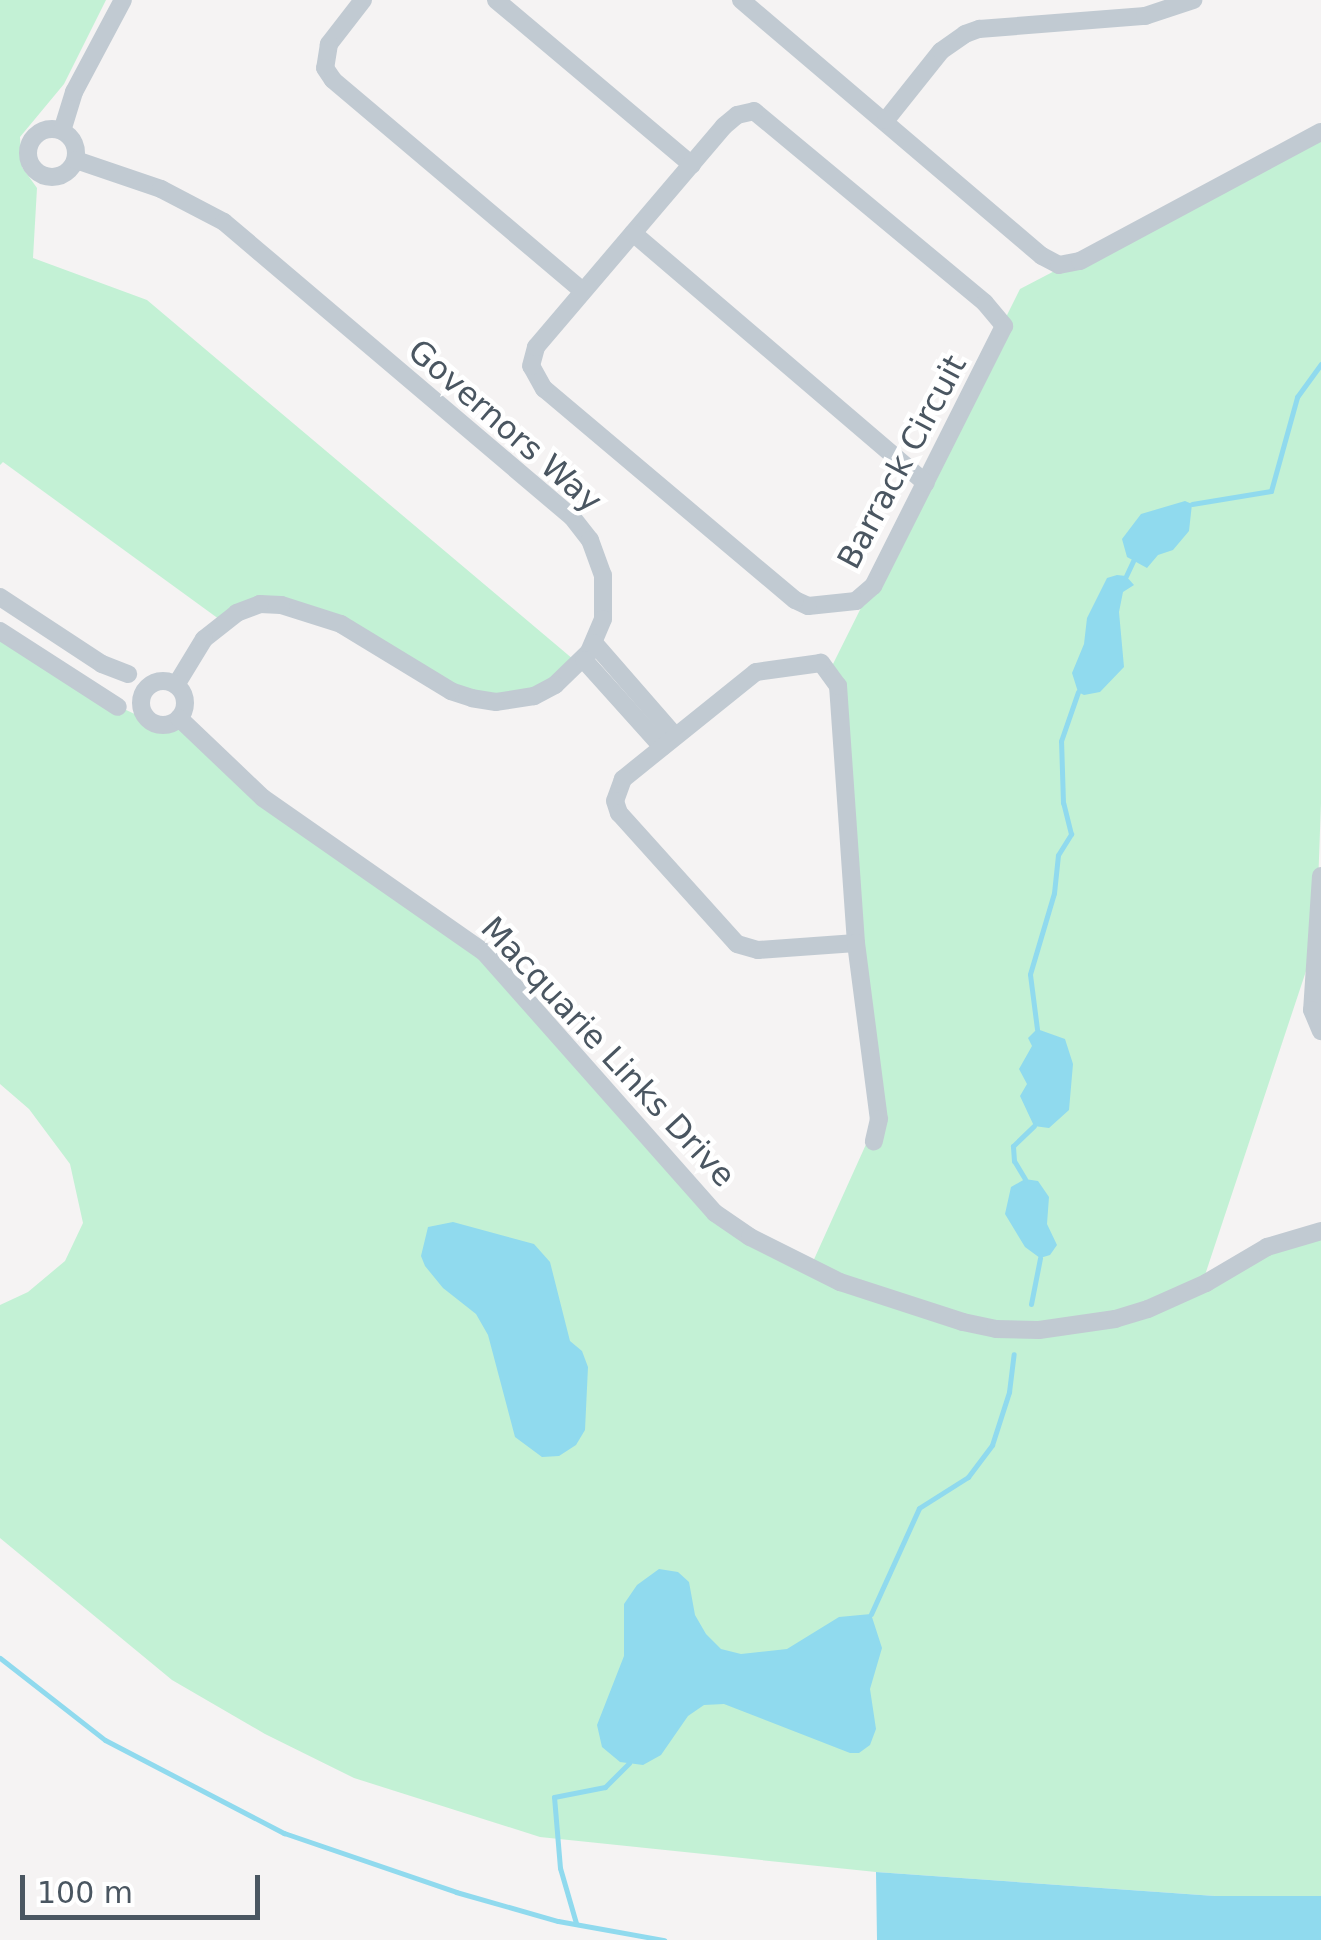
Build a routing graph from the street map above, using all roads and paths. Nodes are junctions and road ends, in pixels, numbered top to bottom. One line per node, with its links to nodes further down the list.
1 (123, 0): 7 (street)
2 (496, 0): 10 (street)
3 (741, 0): 6 (street)
4 (1193, 0): 6 (street)
5 (352, 4): 12 (street)
6 (886, 120): 8 (street)
7 (62, 131): 9 (street); 9 (street)
8 (1321, 132)
9 (76, 160): 16 (street, Governors Way)
10 (692, 165): 11 (street, Barrack Circuit); 13 (street, Barrack Circuit)
11 (633, 233): 12 (street, Barrack Circuit); 13 (street)
12 (583, 292): 13 (street, Barrack Circuit)
13 (926, 483)
14 (0, 597): 17 (street)
15 (0, 631): 19 (street)
16 (589, 652): 18 (street); 21 (street)
17 (128, 674)
18 (176, 685): 20 (street); 20 (street)
19 (118, 707)
20 (179, 718): 26 (street, Macquarie Links Drive)
21 (668, 741): 23 (street); 23 (street)
22 (1321, 876): 24 (street)
23 (856, 943): 25 (street)
24 (1321, 1031)
25 (874, 1141)
26 (1321, 1232)

